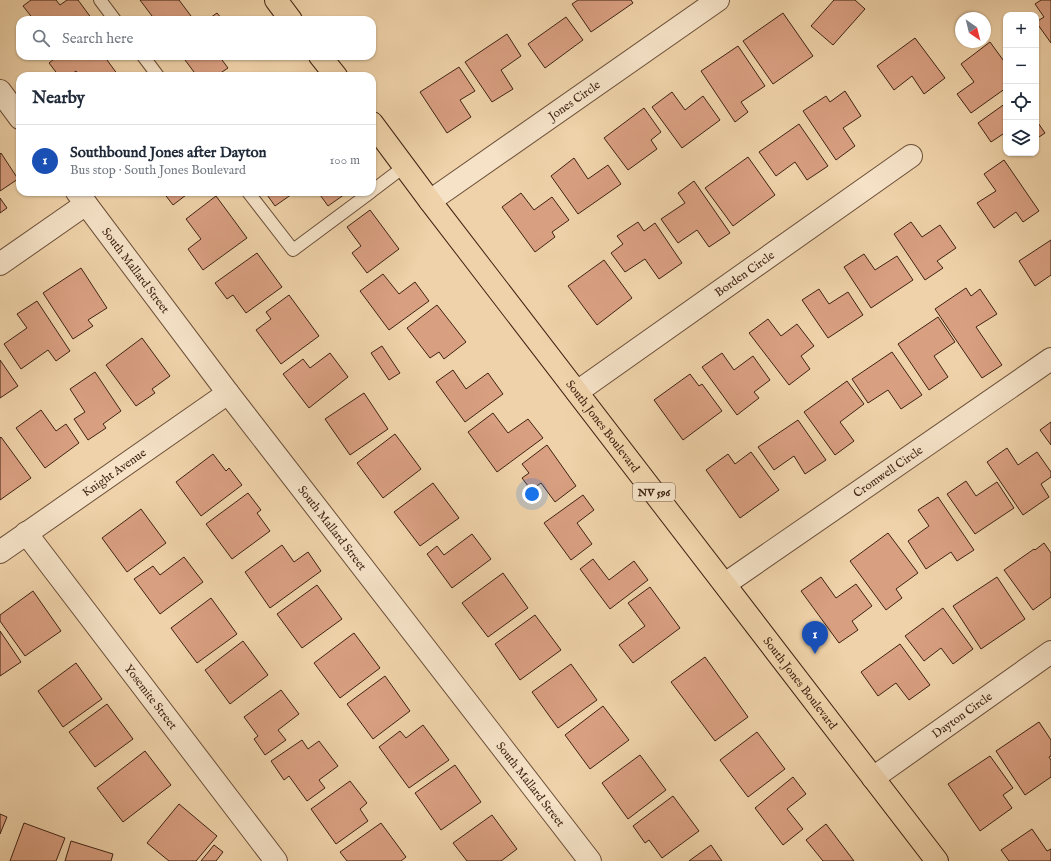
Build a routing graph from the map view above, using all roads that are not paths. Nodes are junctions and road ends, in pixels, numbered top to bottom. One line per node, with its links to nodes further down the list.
1 (100, 0): 4 (lane)
2 (276, 0): 5 (main road)
3 (718, 0): 19 (street, Jones Circle)
4 (112, 16)
5 (288, 16)
6 (146, 60): 8 (lane)
7 (323, 60): 9 (main road)
8 (155, 72)
9 (333, 72)
10 (0, 92): 11 (street)
11 (16, 113)
12 (376, 128): 14 (main road, South Jones Boulevard / NV 596)
13 (911, 156): 22 (street, Borden Circle)
14 (405, 166): 15 (lane); 19 (main road, South Jones Boulevard / NV 596)
15 (376, 189)
16 (251, 196): 17 (lane)
17 (367, 196)
18 (81, 198): 20 (street); 23 (street, South Mallard Street)
19 (430, 201): 22 (main road, South Jones Boulevard / NV 596)
20 (0, 264)
21 (1051, 359): 26 (street, Cromwell Circle)
22 (578, 392): 26 (main road, South Jones Boulevard / NV 596)
23 (228, 393): 24 (street, Knight Avenue); 30 (street, South Mallard Street)
24 (26, 533): 25 (street, Knight Avenue); 29 (street, Yosemite Street)
25 (0, 552)
26 (725, 584): 28 (main road, South Jones Boulevard / NV 596)
27 (1051, 652): 28 (street, Dayton Circle)
28 (873, 778): 31 (main road, South Jones Boulevard / NV 596)
29 (276, 861)
30 (590, 861)
31 (937, 861)

